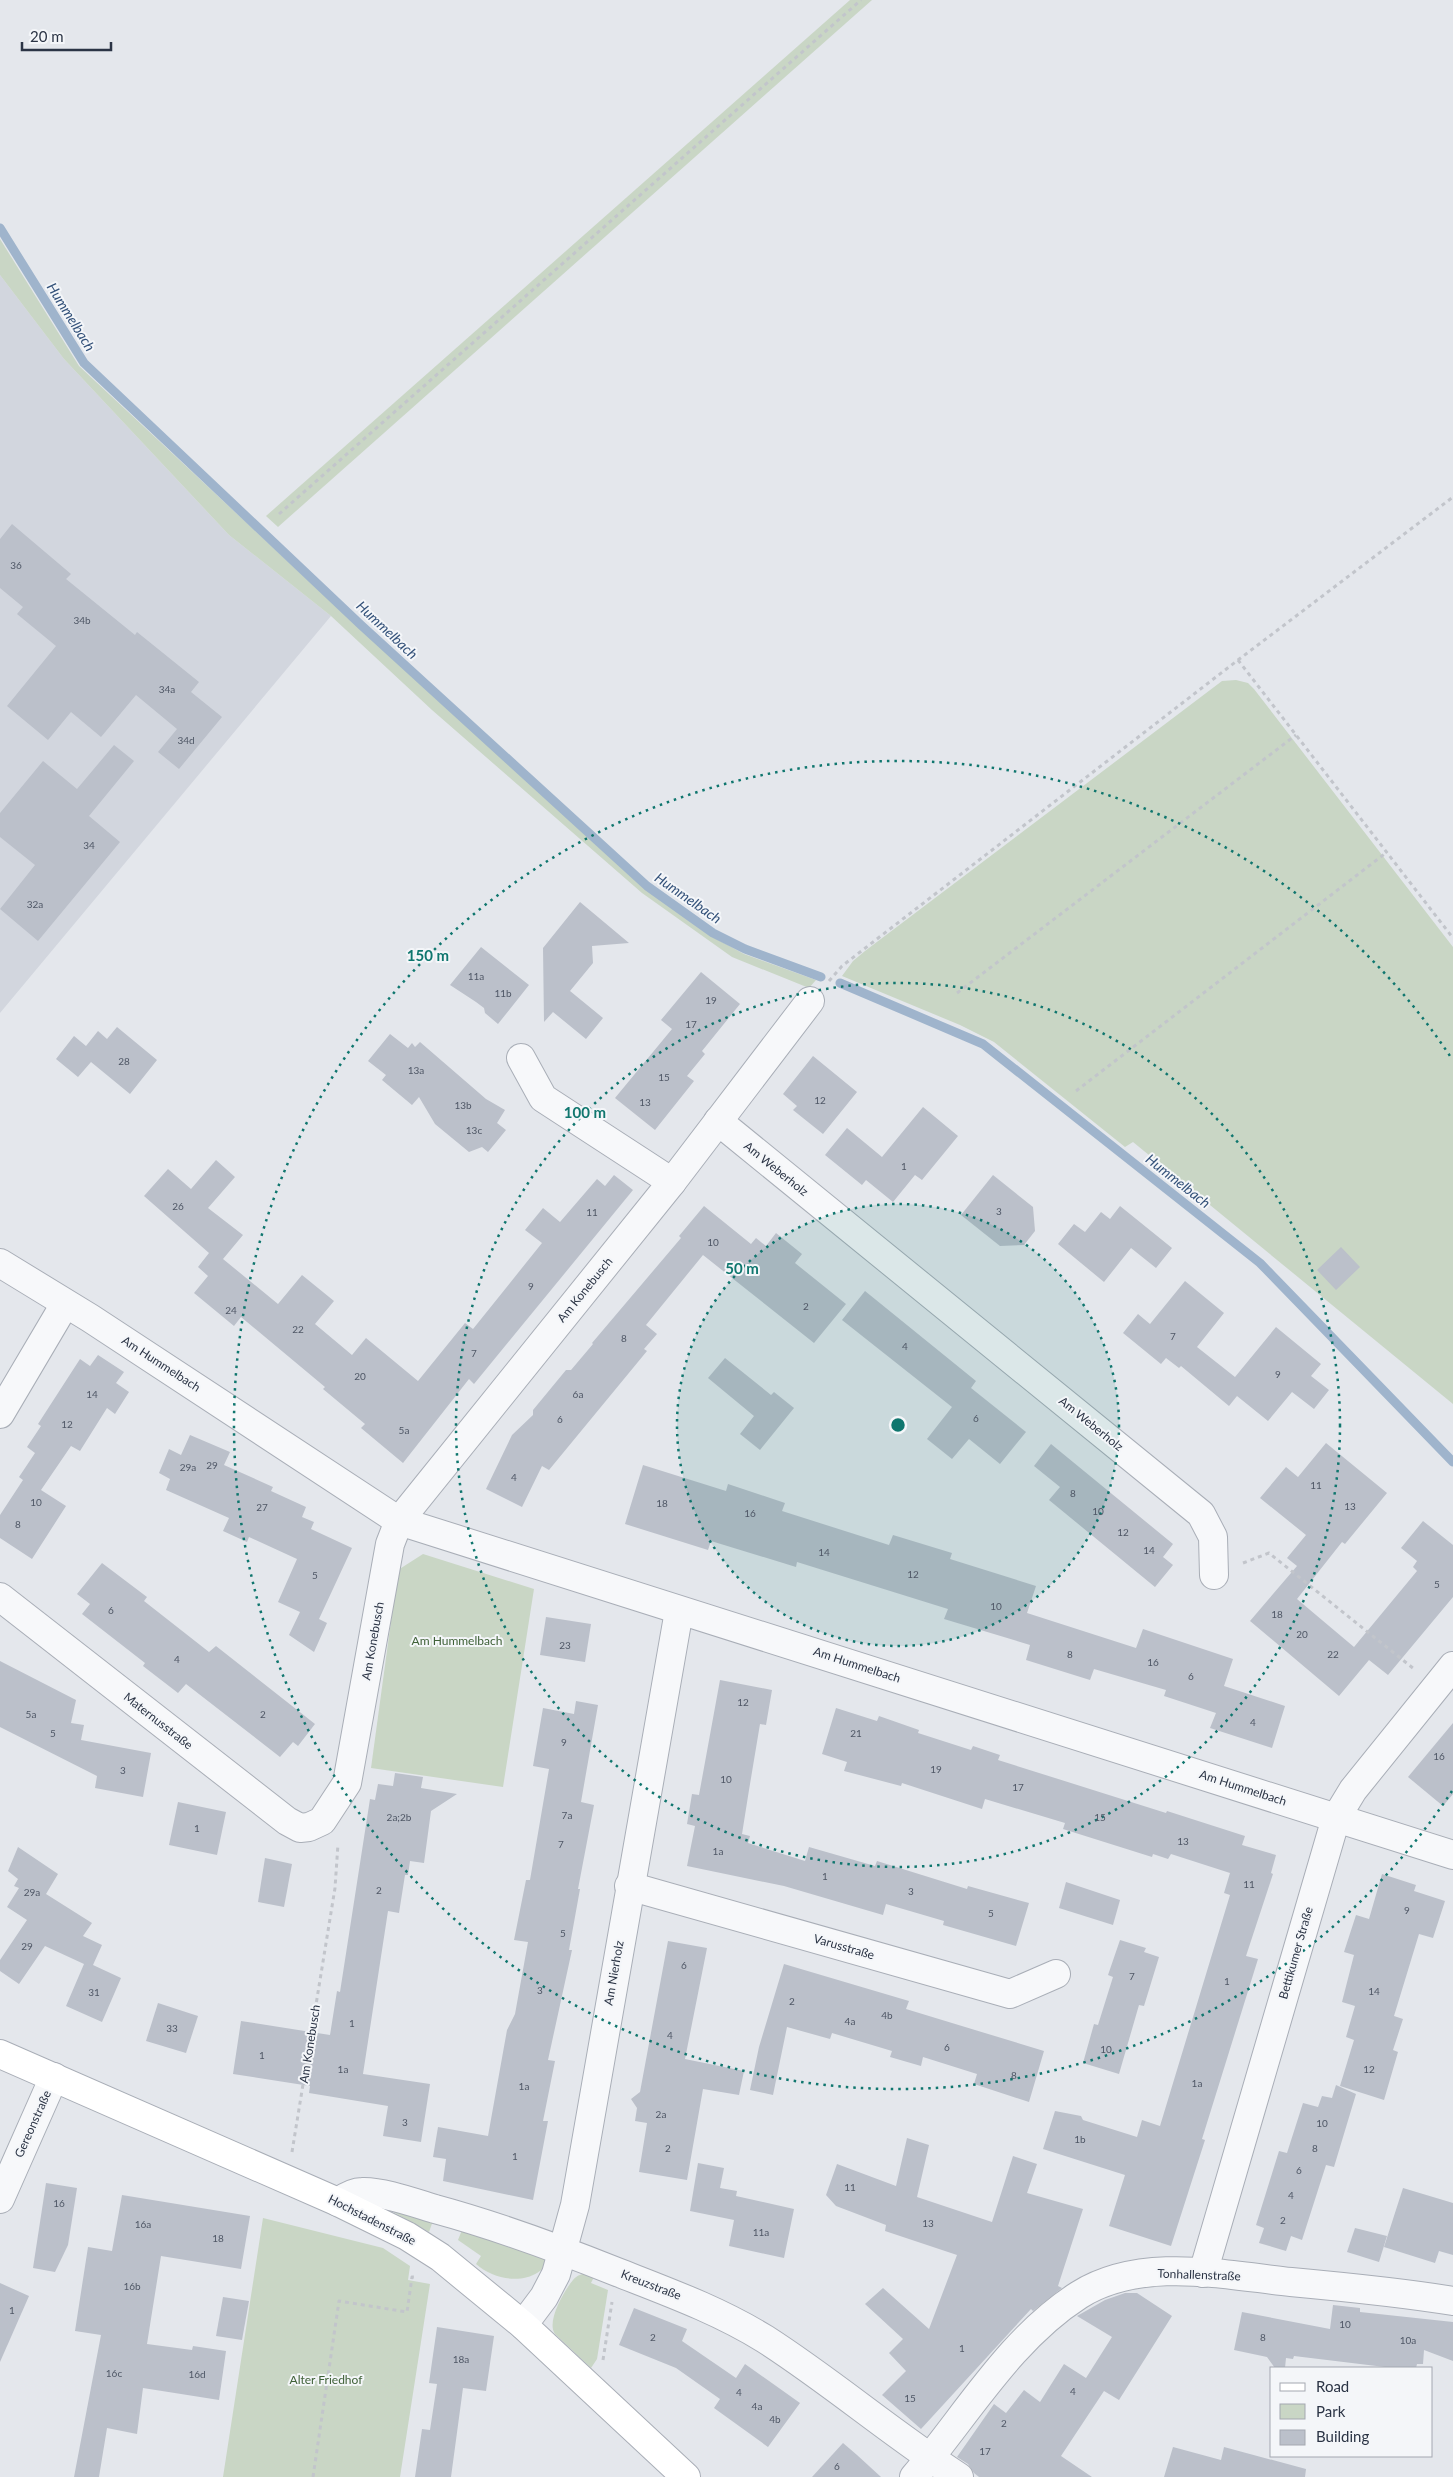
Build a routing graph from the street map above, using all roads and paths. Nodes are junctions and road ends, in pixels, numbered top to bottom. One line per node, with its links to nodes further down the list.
1 (861, 0): 3 (path)
2 (1453, 497): 4 (path)
3 (279, 514)
4 (1238, 660): 5 (path); 9 (path)
5 (1296, 735): 6 (path); 8 (path)
6 (1387, 852): 7 (path); 11 (path)
7 (1453, 938)
8 (957, 993)
9 (817, 994): 12 (street, Am Konebusch)
10 (521, 1058): 13 (street)
11 (1076, 1091)
12 (718, 1121): 13 (street, Am Konebusch); 18 (street, Am Weberholz)
13 (672, 1182): 17 (street, Am Konebusch)
14 (0, 1263): 15 (street, Am Hummelbach)
15 (65, 1304): 16 (street); 17 (street, Am Hummelbach)
16 (0, 1414)
17 (399, 1521): 20 (street, Am Hummelbach); 23 (street, Am Konebusch)
18 (1214, 1575): 21 (path)
19 (0, 1597): 23 (street, Maternusstraße)
20 (679, 1611): 22 (street, Am Hummelbach); 25 (street, Am Nierholz)
21 (1445, 1676): 22 (street, Bettikumer Straße)
22 (1336, 1818): 24 (street, Am Hummelbach); 35 (street, Bettikumer Straße)
23 (322, 1821): 29 (path, Am Konebusch)
24 (1453, 1855)
25 (629, 1886): 26 (street, Varusstraße); 32 (street, Am Nierholz)
26 (1056, 1974)
27 (0, 2054): 28 (main road, Hochstadenstraße)
28 (54, 2077): 29 (main road, Hochstadenstraße); 30 (street, Gereonstraße)
29 (288, 2181): 31 (main road, Hochstadenstraße)
30 (0, 2199)
31 (338, 2202): 32 (street, Kreuzstraße); 33 (main road, Hochstadenstraße)
32 (564, 2249): 34 (street, Kreuzstraße); 37 (street, Am Nierholz)
33 (440, 2258): 37 (main road, Hochstadenstraße); 40 (path)
34 (617, 2272): 38 (path); 39 (street, Kreuzstraße)
35 (1203, 2273): 36 (street, Tonhallenstraße); 39 (street, Tonhallenstraße)
36 (1453, 2301)
37 (523, 2326): 38 (main road, Hochstadenstraße)
38 (597, 2395): 41 (main road, Hochstadenstraße)
39 (922, 2468): 42 (street, Kreuzstraße)
40 (313, 2477)
41 (686, 2477)
42 (959, 2477)

